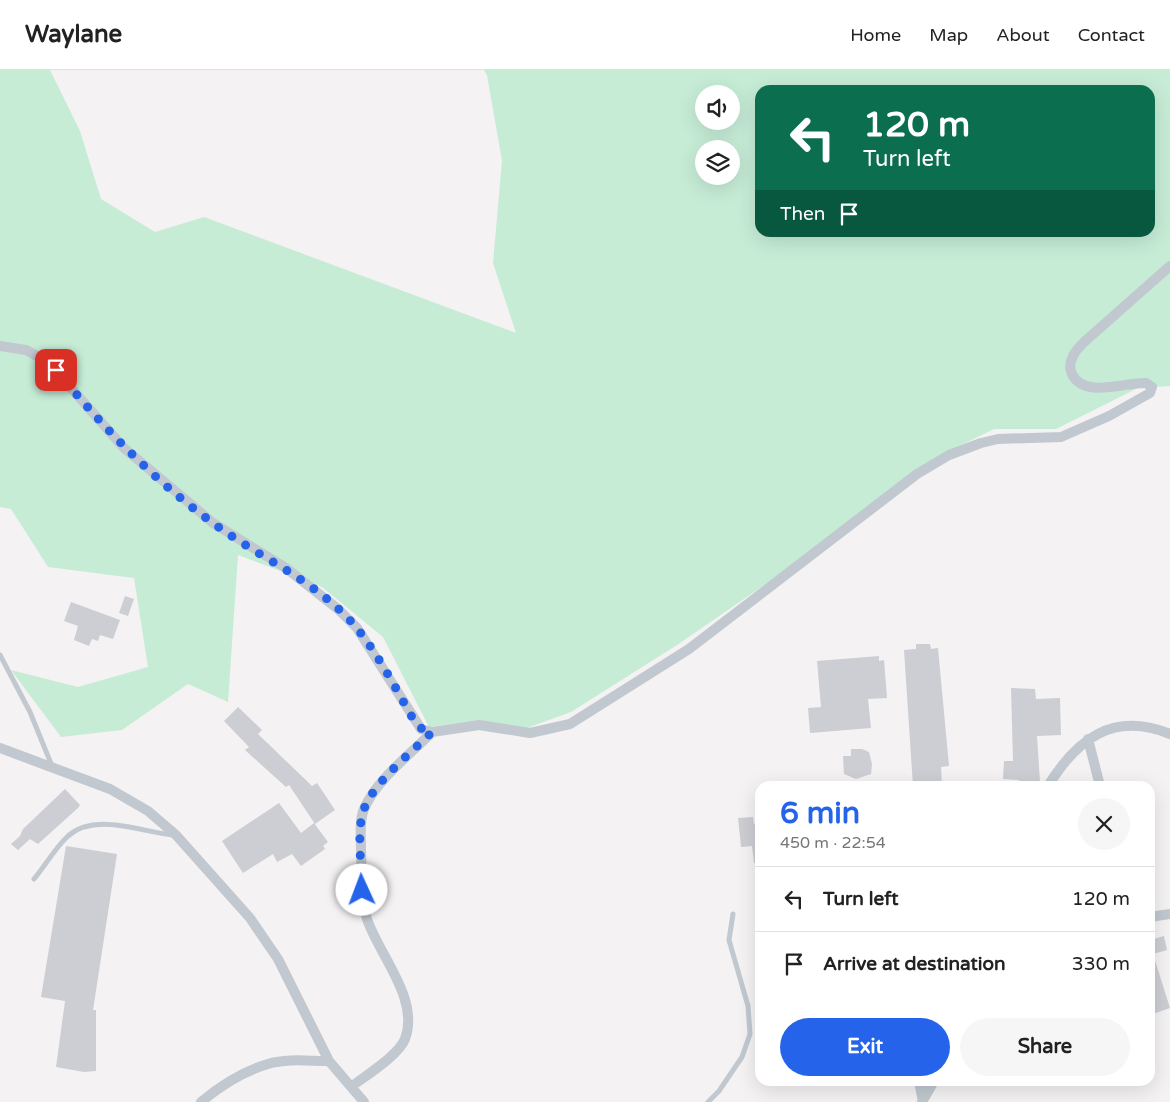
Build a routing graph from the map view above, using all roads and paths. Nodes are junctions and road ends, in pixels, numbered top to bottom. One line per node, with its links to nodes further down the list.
1 (1170, 266): 4 (street)
2 (0, 346): 4 (street)
3 (0, 655): 8 (lane)
4 (432, 732): 19 (street)
5 (1170, 734): 6 (street)
6 (1088, 739): 9 (street); 10 (street)
7 (0, 748): 8 (street)
8 (53, 766): 11 (street)
9 (1051, 781)
10 (1099, 781)
11 (176, 835): 12 (lane); 16 (street)
12 (34, 880)
13 (733, 914): 22 (lane)
14 (1170, 914): 15 (street)
15 (1155, 916)
16 (329, 1061): 19 (street); 20 (street)
17 (920, 1086): 23 (street)
18 (931, 1086): 23 (street)
19 (351, 1087): 21 (street)
20 (201, 1102)
21 (364, 1102)
22 (708, 1102)
23 (922, 1102)

